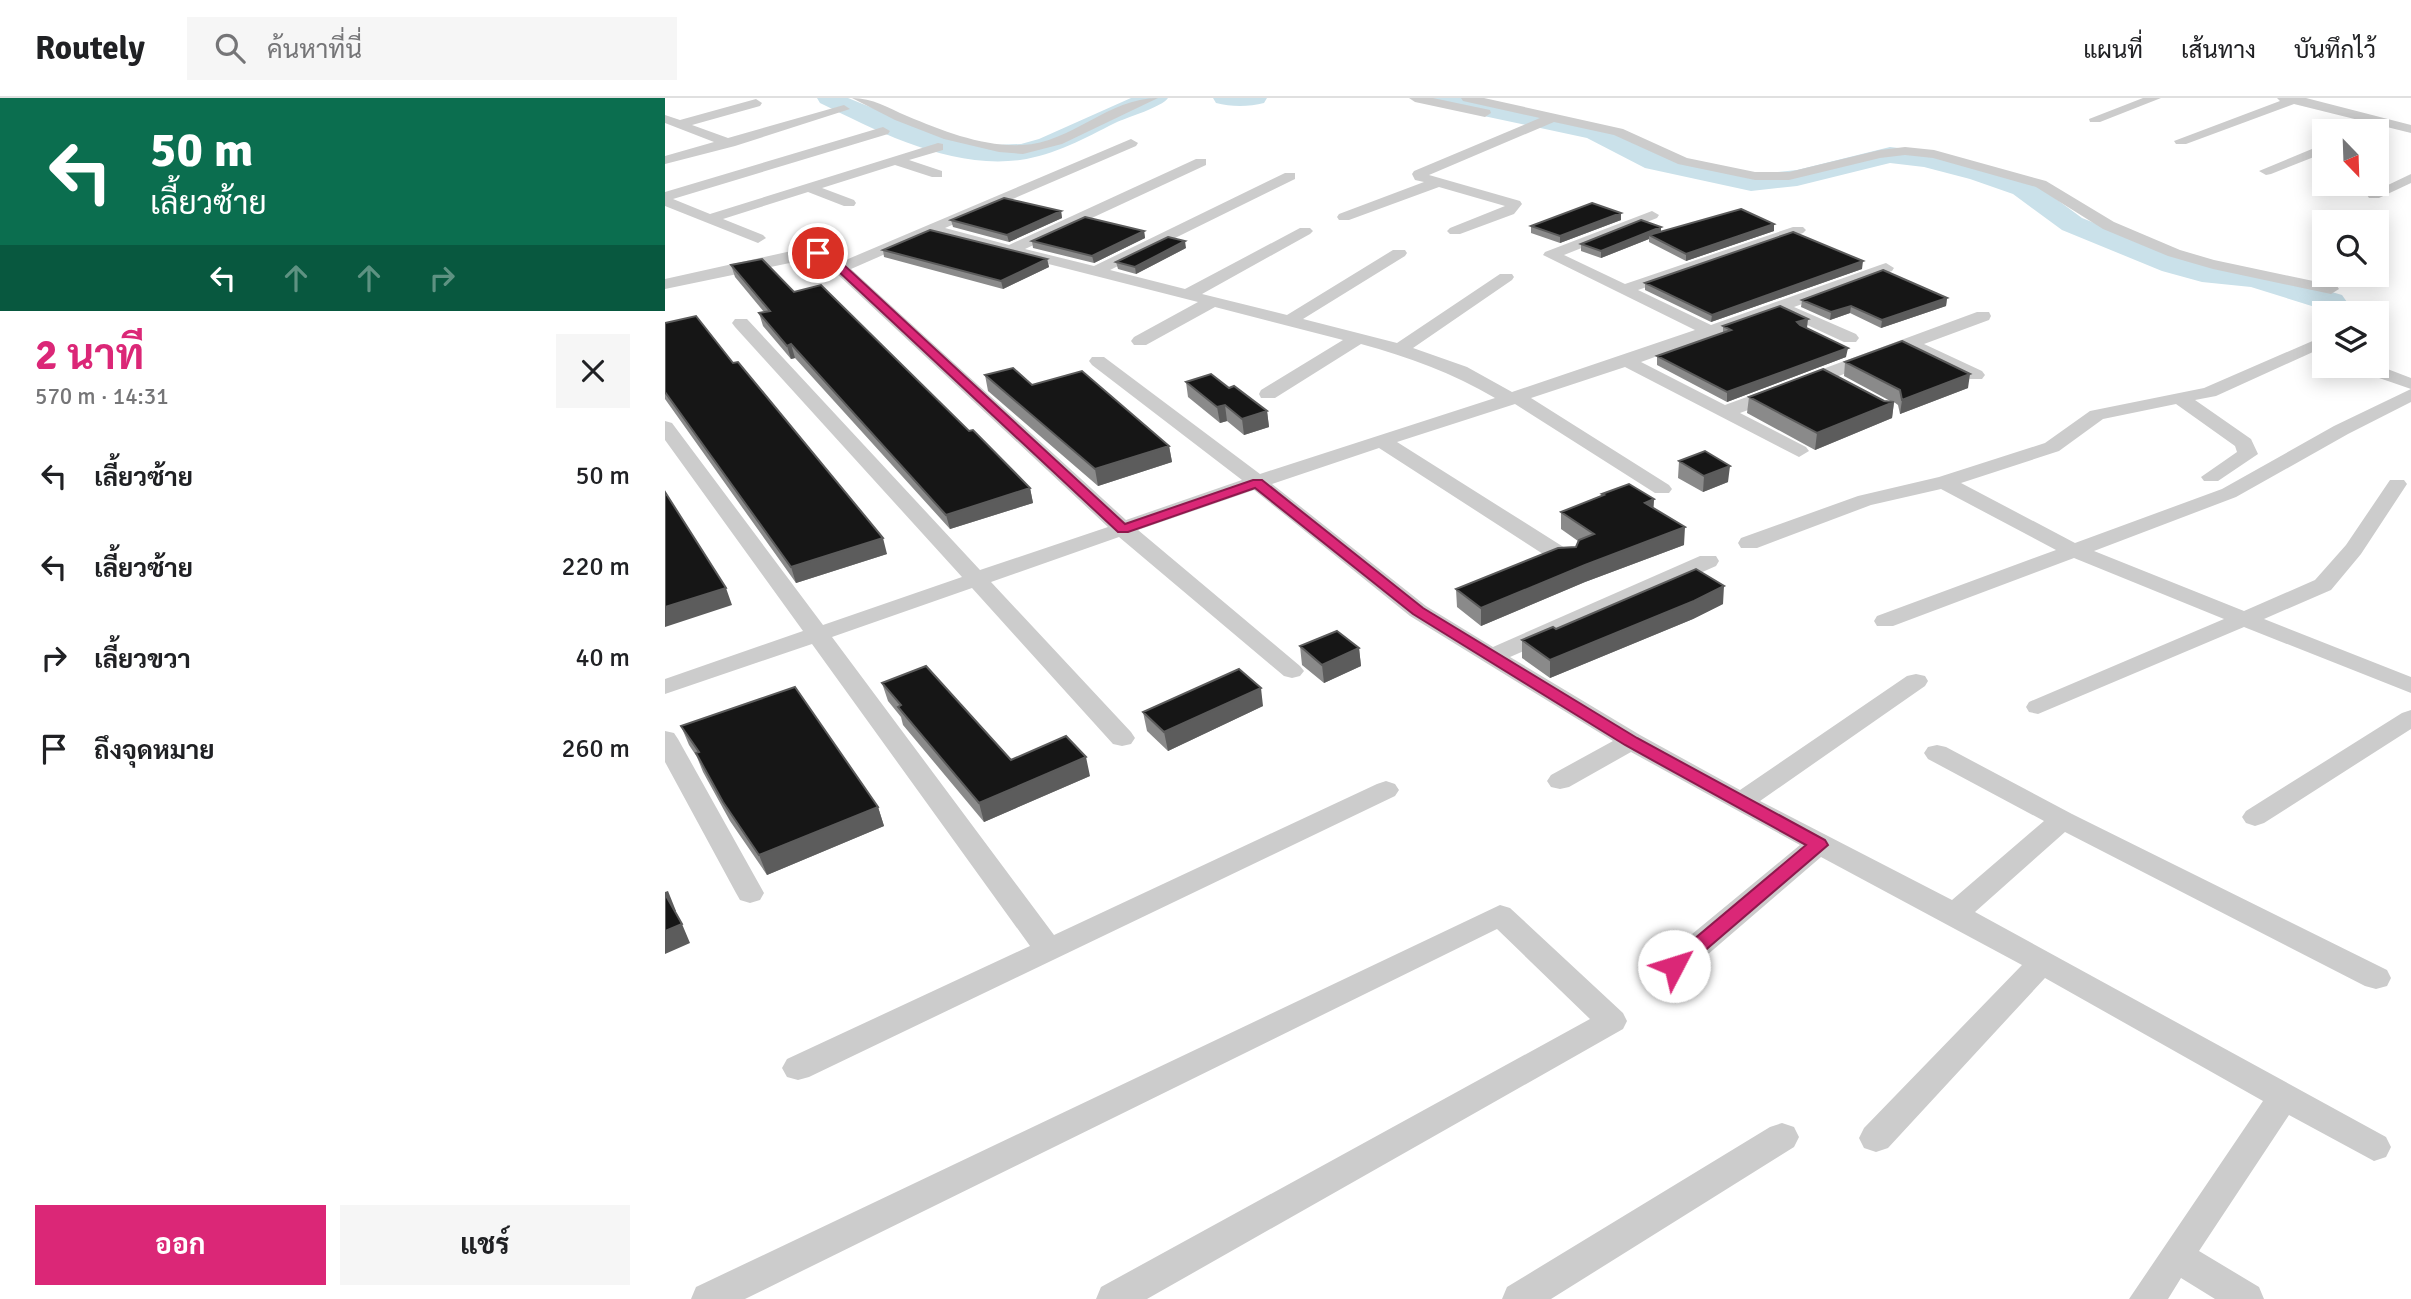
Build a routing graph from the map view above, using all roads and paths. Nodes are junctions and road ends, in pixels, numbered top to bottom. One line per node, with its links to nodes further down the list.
1 (741, 98): 8 (street)
2 (858, 98): 3 (street)
3 (1152, 98)
4 (1415, 98): 15 (street)
5 (1467, 98): 15 (street)
6 (2155, 98): 12 (street)
7 (2292, 99): 13 (street); 21 (street)
8 (769, 107): 14 (street); 18 (street)
9 (844, 110): 14 (street)
10 (2411, 115): 16 (street)
11 (665, 119): 18 (street)
12 (2095, 119)
13 (2370, 119)
14 (807, 120): 22 (street)
15 (1542, 122): 35 (street); 56 (street)
16 (2389, 122)
17 (2389, 124): 19 (street)
18 (672, 126): 22 (street)
19 (2411, 129)
20 (883, 131): 28 (street)
21 (2181, 141)
22 (729, 143): 26 (street); 28 (street)
23 (1131, 143): 44 (street)
24 (938, 147): 27 (street)
25 (2312, 153): 30 (street)
26 (665, 160)
27 (897, 161): 31 (street); 34 (street)
28 (779, 162): 34 (street); 38 (street)
29 (1201, 162): 49 (street)
30 (2266, 171)
31 (937, 174)
32 (1290, 176): 53 (street)
33 (2411, 178): 37 (street)
34 (831, 181): 36 (street)
35 (1438, 182): 42 (street); 45 (street)
36 (810, 188): 39 (street); 41 (street)
37 (2389, 188)
38 (665, 199): 41 (street)
39 (849, 203)
40 (1652, 215): 57 (street)
41 (701, 217): 43 (street); 48 (street)
42 (1344, 217)
43 (675, 220)
44 (929, 229): 49 (street); 51 (street)
45 (1455, 230)
46 (1798, 230): 57 (street)
47 (1305, 231): 58 (street)
48 (758, 238)
49 (1010, 250): 53 (street)
50 (1399, 253): 62 (street)
51 (840, 268): 55 (street); 91 (street)
52 (1886, 268): 60 (street)
53 (1094, 272): 58 (street)
54 (1506, 276): 69 (street)
55 (665, 284)
56 (2331, 289)
57 (1623, 290): 64 (street)
58 (1185, 296): 59 (street)
59 (1210, 302): 62 (street); 67 (street)
60 (1779, 306): 64 (street); 65 (street)
61 (1983, 316): 68 (street)
62 (1287, 322): 66 (street)
63 (741, 323): 96 (street)
64 (1710, 331): 72 (street)
65 (1850, 338)
66 (1357, 339): 69 (street); 78 (street)
67 (1140, 341)
68 (1908, 343): 73 (street); 74 (street)
69 (1400, 349): 80 (street)
70 (2312, 350): 81 (street)
71 (1098, 361): 87 (street)
72 (1626, 361): 80 (street); 82 (street)
73 (1820, 375): 77 (street); 82 (street)
74 (1976, 375)
75 (2389, 376): 76 (street)
76 (2411, 384)
77 (1844, 387)
78 (1268, 394)
79 (2411, 395): 93 (street)
80 (1513, 398): 84 (street); 90 (street)
81 (2181, 399): 86 (street); 88 (street)
82 (1724, 412): 85 (street)
83 (665, 427): 99 (street)
84 (1383, 442): 87 (street); 94 (street)
85 (1799, 451)
86 (2211, 477)
87 (1257, 482): 91 (street); 100 (street)
88 (1944, 482): 92 (street); 93 (street)
89 (2397, 484): 97 (street)
90 (1662, 489)
91 (1123, 529): 96 (street); 101 (street)
92 (1749, 543)
93 (2073, 550): 97 (street); 98 (street)
94 (1565, 558)
95 (1708, 561): 100 (street)
96 (977, 579): 99 (street); 107 (street)
97 (2247, 618): 103 (street); 105 (street)
98 (1885, 621)
99 (818, 634): 104 (street); 119 (street)
100 (1492, 656): 109 (street)
101 (1291, 671)
102 (1916, 681): 113 (street)
103 (2411, 686)
104 (665, 687)
105 (2038, 707)
106 (2411, 719): 114 (street)
107 (1122, 738)
108 (665, 739): 117 (street)
109 (1631, 741): 111 (street); 113 (street)
110 (1937, 753): 115 (street)
111 (1560, 781)
112 (1386, 790): 119 (street)
113 (1740, 802): 116 (street)
114 (2255, 817)
115 (2062, 820): 118 (street); 122 (street)
116 (1819, 845): 118 (street); 121 (street)
117 (750, 893)
118 (1955, 914): 120 (street)
119 (1048, 948): 123 (street)
120 (2041, 963): 124 (street); 126 (street)
121 (1674, 966)
122 (2376, 978)
123 (798, 1068)
124 (2283, 1098): 127 (street); 128 (street)
125 (1782, 1137): 131 (street)
126 (1876, 1138)
127 (2374, 1147)
128 (2176, 1256): 132 (street); 133 (street)
129 (709, 1299): 130 (street)
130 (1114, 1299)
131 (1520, 1299)
132 (2147, 1299)
133 (2246, 1299)

